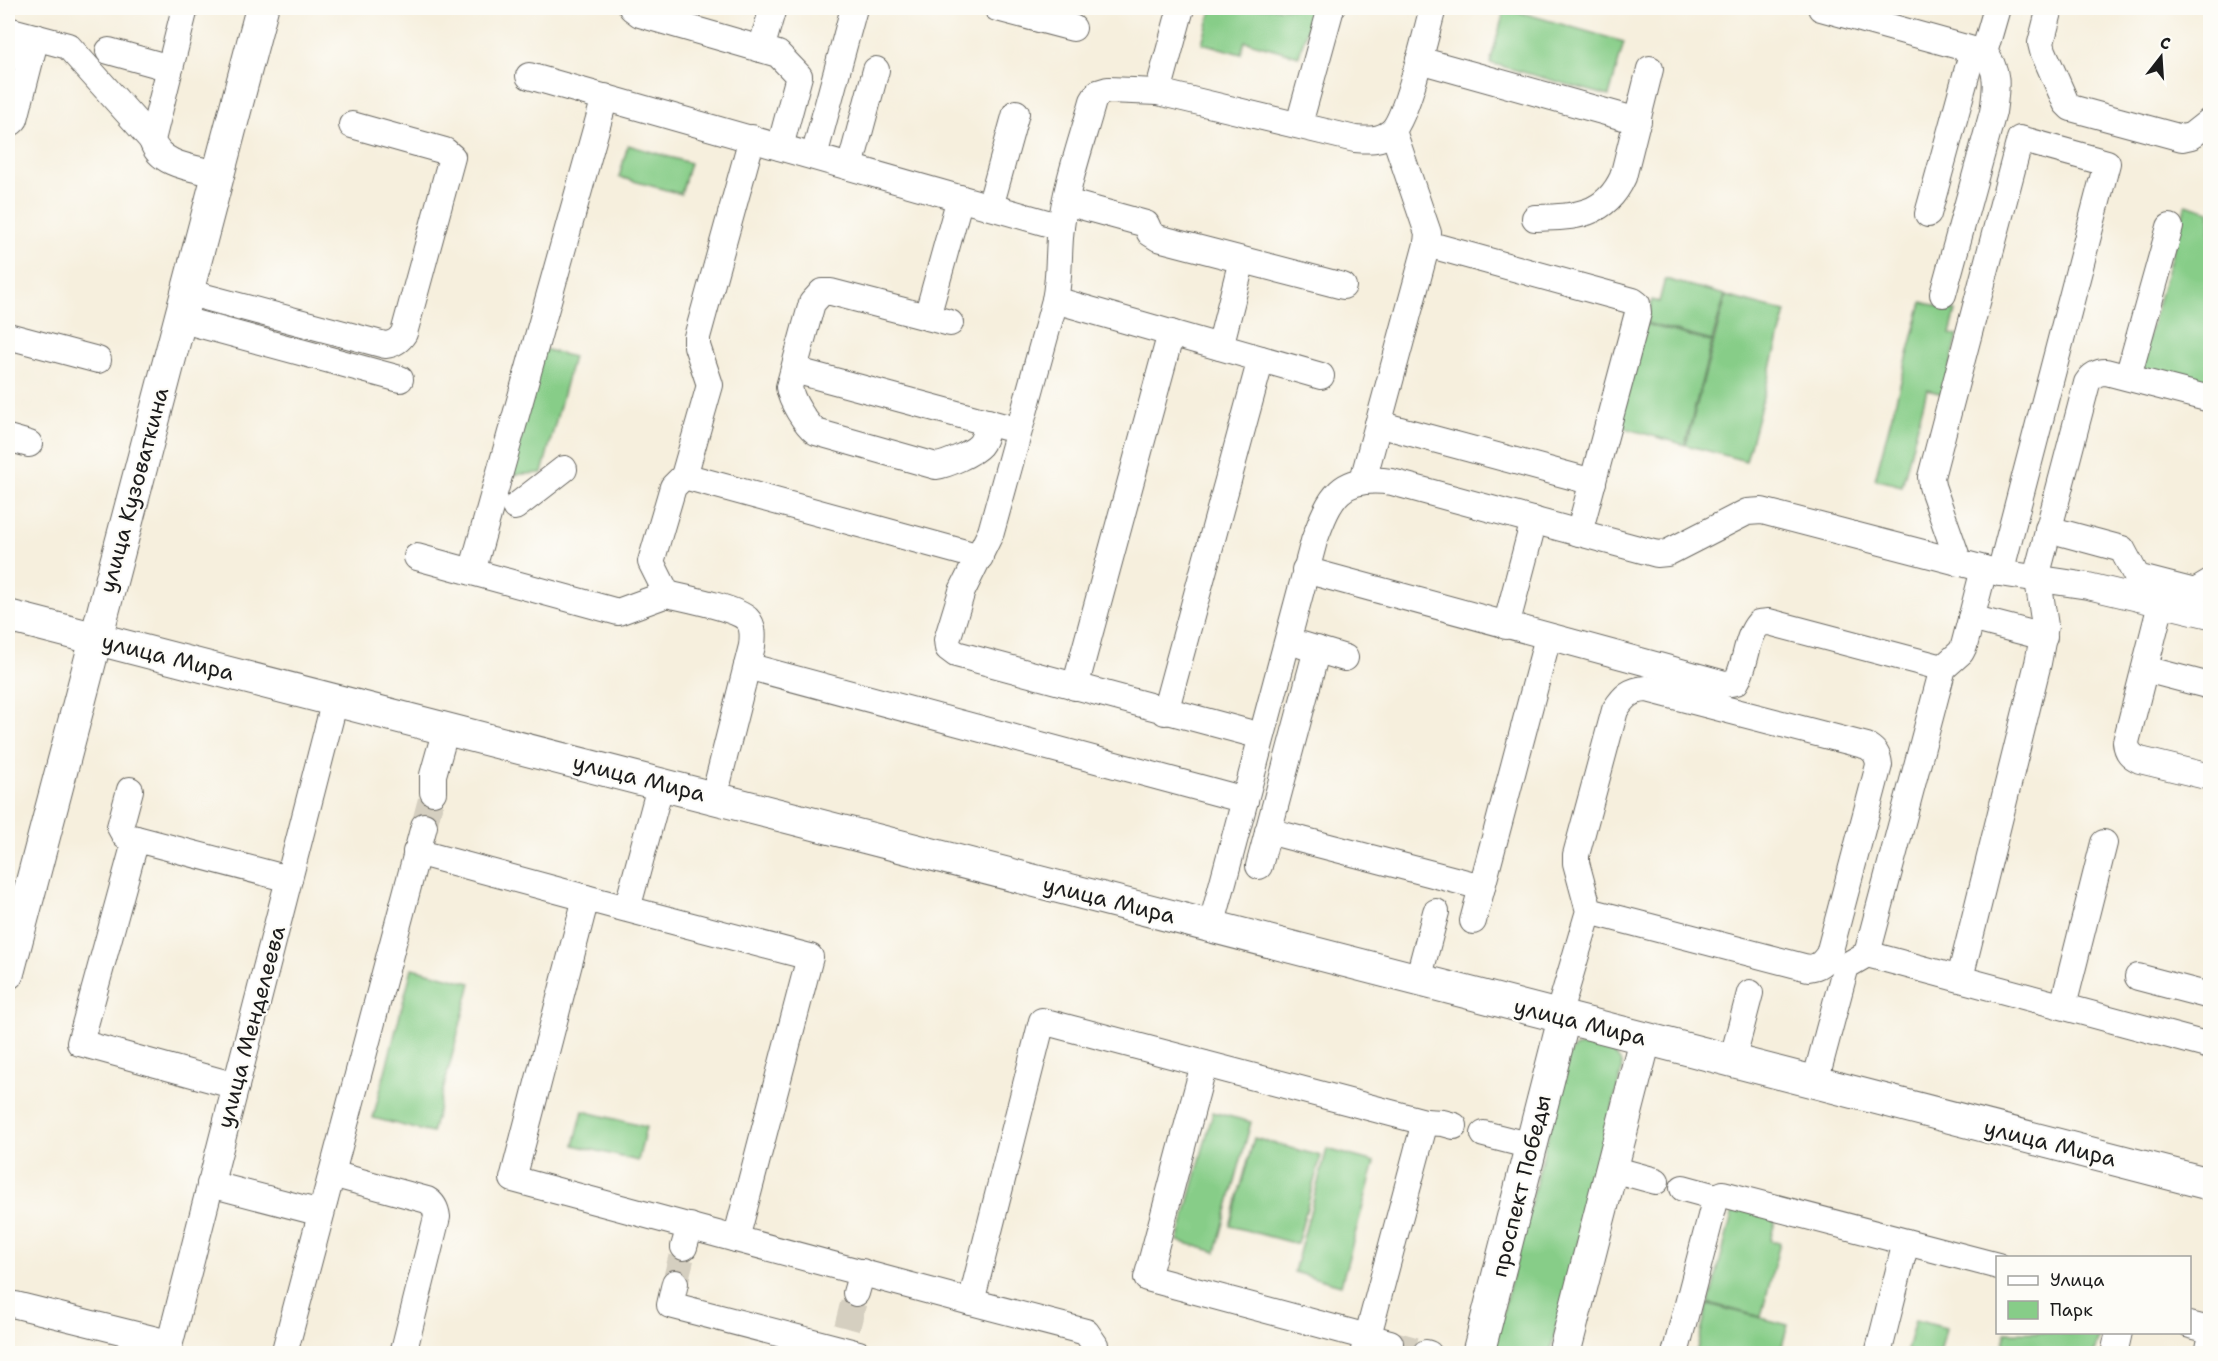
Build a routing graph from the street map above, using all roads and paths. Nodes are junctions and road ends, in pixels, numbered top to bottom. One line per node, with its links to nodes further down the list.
1 (185, 8): 22 (street)
2 (262, 8): 42 (main road, улица Кузоваткина)
3 (632, 8): 17 (street)
4 (773, 8): 17 (street)
5 (854, 8): 27 (street)
6 (997, 8): 14 (street)
7 (1181, 8): 28 (street)
8 (1331, 8): 34 (street)
9 (1433, 8): 21 (street)
10 (1821, 8): 16 (street)
11 (1893, 8): 16 (street)
12 (1997, 8): 20 (street)
13 (2050, 8): 32 (street)
14 (1073, 28)
15 (8, 30): 18 (street)
16 (1911, 33): 20 (street)
17 (761, 49): 25 (street)
18 (25, 50): 33 (street); 38 (street)
19 (109, 51): 22 (street)
20 (1979, 51): 46 (street); 52 (street)
21 (1419, 60): 31 (street); 36 (street)
22 (170, 68): 38 (street)
23 (1650, 69): 31 (street)
24 (876, 70): 41 (street)
25 (799, 75): 27 (street); 39 (street)
26 (529, 76): 29 (street)
27 (833, 84): 40 (street)
28 (1158, 92): 34 (street); 45 (street)
29 (605, 97): 37 (street); 72 (street)
30 (1016, 113): 44 (street)
31 (1638, 121): 47 (street)
32 (2211, 121)
33 (8, 123)
34 (1299, 124): 36 (street)
35 (352, 126): 54 (street)
36 (1392, 131): 49 (street)
37 (752, 138): 39 (street); 69 (street)
38 (152, 140): 42 (street)
39 (780, 147): 40 (street)
40 (814, 156): 41 (street)
41 (850, 167): 43 (street)
42 (218, 174): 54 (main road, улица Кузоваткина)
43 (960, 198): 44 (street); 60 (street)
44 (990, 207): 45 (street)
45 (1064, 214): 50 (street); 53 (street)
46 (1928, 214)
47 (1535, 218)
48 (2170, 227): 62 (street)
49 (1427, 244): 66 (street); 71 (street)
50 (1242, 260): 51 (street); 57 (street)
51 (1342, 286)
52 (1943, 294)
53 (1055, 300): 55 (street); 67 (street)
54 (183, 305): 63 (street); 93 (main road, улица Кузоваткина)
55 (1171, 333): 57 (street); 101 (street)
56 (8, 336): 59 (street)
57 (1220, 347): 58 (street)
58 (1261, 359): 61 (street); 103 (street)
59 (98, 360)
60 (794, 370): 65 (street); 65 (street)
61 (1322, 376)
62 (2128, 377): 64 (street); 75 (street)
63 (400, 379)
64 (2211, 399)
65 (988, 422): 67 (street)
66 (1378, 424): 70 (street); 71 (street)
67 (1019, 431): 78 (street)
68 (564, 469): 72 (street)
69 (684, 476): 78 (street); 85 (street)
70 (1363, 480): 74 (street); 80 (street)
71 (1593, 482): 76 (street)
72 (504, 504): 73 (street); 82 (street)
73 (540, 514)
74 (1534, 520): 76 (street); 90 (street)
75 (2049, 529): 83 (street); 84 (street)
76 (1579, 533): 79 (street)
77 (417, 557): 82 (street)
78 (980, 557): 101 (street)
79 (1959, 563): 81 (street); 81 (street)
80 (1305, 570): 90 (street); 94 (street)
81 (1992, 571): 83 (street); 89 (street)
82 (472, 572): 85 (street)
83 (2037, 580): 86 (street); 92 (street)
84 (2211, 583)
85 (667, 594): 97 (street)
86 (2161, 604): 87 (street); 99 (street)
87 (2211, 615)
88 (8, 616): 93 (main road, улица Мира)
89 (1971, 618): 92 (street); 98 (street)
90 (1506, 626): 91 (street)
91 (1548, 637): 98 (street); 119 (street)
92 (2044, 637): 131 (street)
93 (94, 639): 102 (main road, улица Мира); 129 (main road, улица Кузоваткина)
94 (1287, 640): 95 (street); 105 (street)
95 (1317, 649): 96 (street); 113 (street)
96 (1345, 658)
97 (747, 666): 110 (street); 111 (street)
98 (1943, 668): 127 (street)
99 (2145, 669): 100 (street); 106 (street)
100 (2211, 686)
101 (1075, 687): 103 (street)
102 (335, 700): 104 (main road, улица Мира); 118 (street, улица Менделеева)
103 (1165, 712): 105 (street)
104 (446, 729): 107 (main road, улица Мира); 109 (street)
105 (1261, 736): 111 (street)
106 (2211, 777)
107 (660, 783): 110 (main road, улица Мира); 121 (street)
108 (130, 790): 114 (street)
109 (433, 792)
110 (714, 797): 126 (main road, улица Мира)
111 (1245, 800): 126 (street)
112 (424, 826): 116 (street)
113 (1268, 831): 117 (street); 119 (street)
114 (136, 839): 118 (street); 142 (street)
115 (2104, 843): 135 (street)
116 (416, 852): 120 (street); 148 (street)
117 (1259, 866)
118 (289, 879): 142 (street, улица Менделеева)
119 (1482, 887): 125 (street)
120 (586, 898): 121 (street); 155 (street)
121 (627, 909): 155 (street)
122 (1589, 910): 124 (street); 124 (street); 136 (street)
123 (1436, 912): 132 (street)
124 (1838, 918): 127 (street)
125 (1473, 921)
126 (1211, 927): 132 (main road, улица Мира)
127 (1874, 927): 128 (street)
128 (1867, 954): 131 (street); 141 (street)
129 (8, 973)
130 (2138, 976): 134 (street)
131 (1960, 978): 135 (street)
132 (1418, 980): 136 (main road, улица Мира)
133 (1750, 993): 139 (street)
134 (2211, 996)
135 (2063, 1006): 138 (street)
136 (1561, 1017): 137 (main road, улица Мира); 146 (main road, проспект Победы)
137 (1645, 1039): 139 (main road, улица Мира); 147 (main road)
138 (2211, 1046)
139 (1732, 1061): 141 (main road, улица Мира)
140 (1204, 1065): 143 (street); 159 (street); 166 (street)
141 (1815, 1082): 151 (main road, улица Мира)
142 (236, 1086): 150 (street, улица Менделеева)
143 (1425, 1122): 144 (street); 166 (street)
144 (1454, 1126)
145 (1484, 1134): 146 (street)
146 (1531, 1146): 171 (main road, проспект Победы)
147 (1612, 1169): 149 (street); 172 (main road)
148 (332, 1174): 154 (street); 169 (street)
149 (1656, 1181)
150 (210, 1184): 154 (street); 167 (street, улица Менделеева)
151 (2211, 1184)
152 (1683, 1188): 153 (street)
153 (1716, 1197): 156 (street); 173 (street)
154 (321, 1214): 168 (street)
155 (736, 1239): 159 (street)
156 (1906, 1242): 157 (street); 174 (street)
157 (1996, 1265)
158 (675, 1283): 164 (street)
159 (971, 1302): 170 (street)
160 (16, 1305): 167 (street)
161 (2191, 1325): 162 (street)
162 (2211, 1330)
163 (2119, 1334): 175 (street)
164 (849, 1343)
165 (2211, 1344): 176 (street)
166 (1373, 1345)
167 (168, 1348)
168 (284, 1353)
169 (403, 1353)
170 (1093, 1353)
171 (1478, 1353)
172 (1564, 1353)
173 (1675, 1353)
174 (1878, 1353)
175 (2114, 1353)
176 (2208, 1353)

